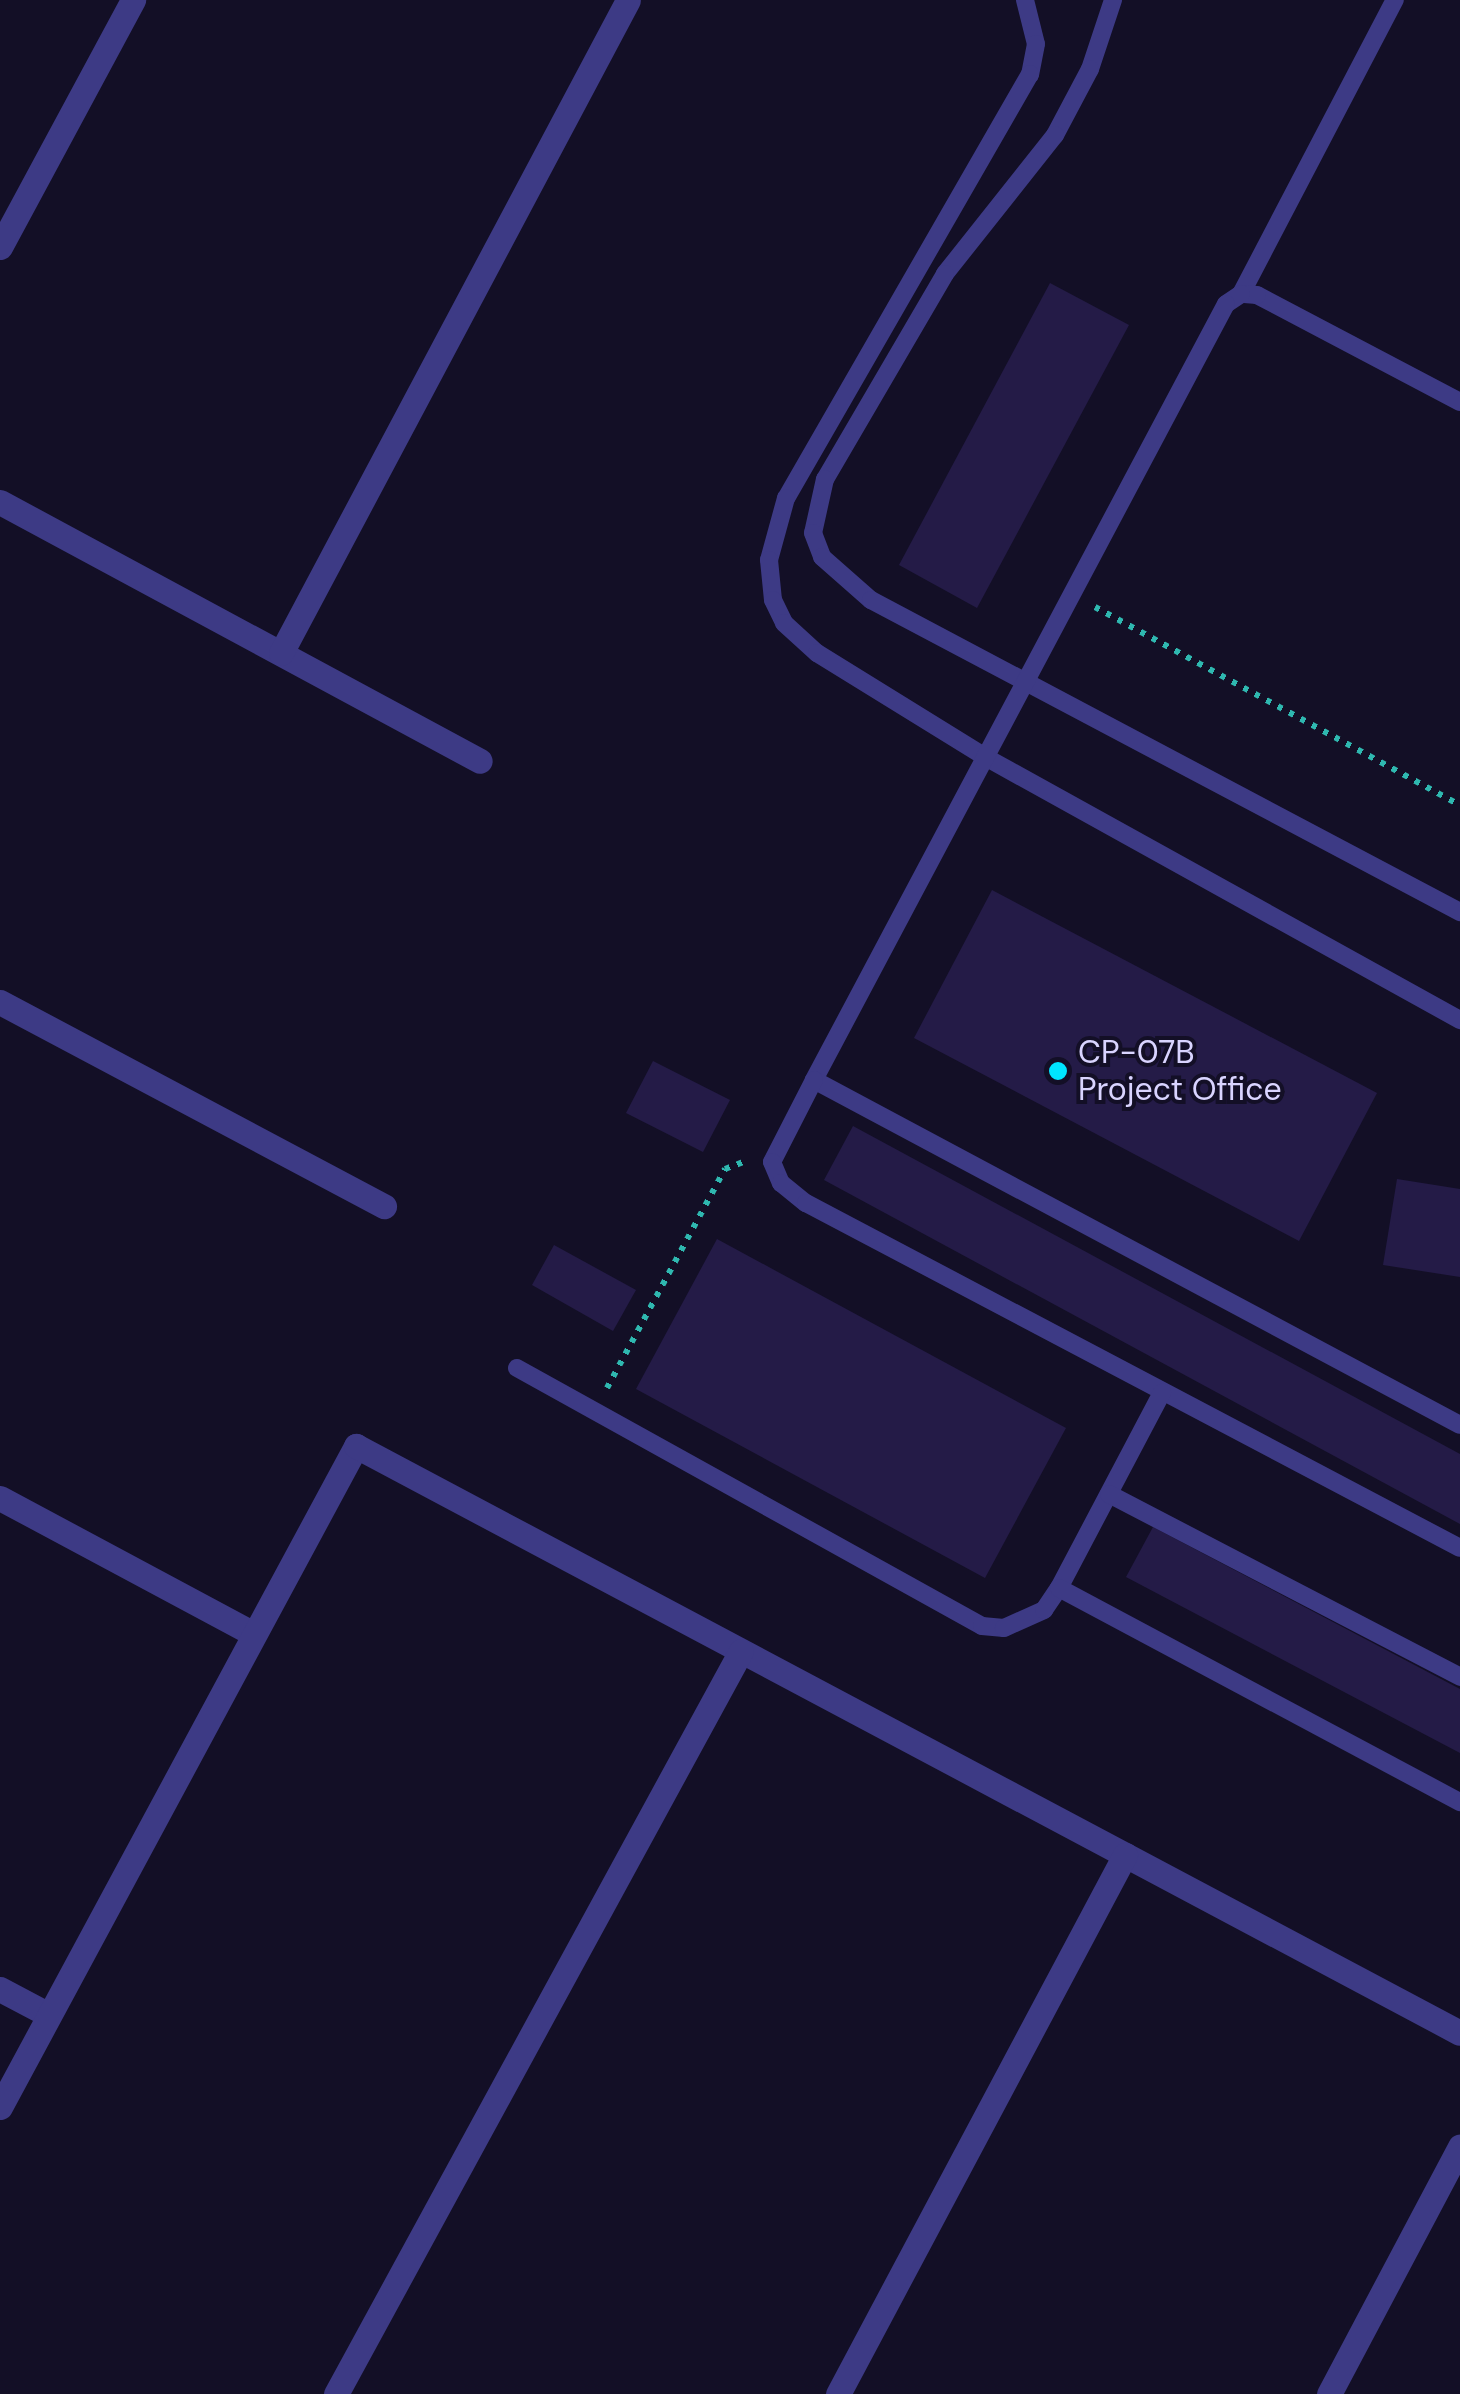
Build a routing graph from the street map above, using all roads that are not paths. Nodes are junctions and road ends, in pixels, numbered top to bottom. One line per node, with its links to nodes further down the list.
1 (133, 0): 6 (street)
2 (628, 0): 12 (street)
3 (1025, 0): 8 (lane)
4 (1113, 0): 10 (lane)
5 (1395, 0): 7 (lane)
6 (0, 248)
7 (1242, 294): 9 (lane); 13 (lane)
8 (844, 391): 10 (lane); 14 (lane)
9 (1460, 402)
10 (868, 404): 13 (lane)
11 (0, 502): 12 (street)
12 (281, 653): 15 (street)
13 (1025, 679): 14 (lane); 16 (lane)
14 (987, 758): 18 (lane); 19 (lane)
15 (480, 761)
16 (1460, 912)
17 (0, 1002): 20 (street)
18 (1460, 1020)
19 (814, 1080): 22 (lane); 23 (lane)
20 (384, 1206)
21 (517, 1368): 27 (lane)
22 (1162, 1393): 24 (lane); 26 (lane)
23 (1460, 1425)
24 (1109, 1494): 27 (lane); 30 (lane)
25 (0, 1498): 28 (street)
26 (1460, 1548)
27 (1059, 1588): 31 (lane)
28 (254, 1634): 29 (street); 34 (street)
29 (741, 1651): 32 (street); 38 (street)
30 (1460, 1677)
31 (1460, 1802)
32 (1125, 1855): 35 (street); 39 (street)
33 (0, 1989): 34 (street)
34 (49, 2015): 36 (street)
35 (1460, 2034)
36 (0, 2107)
37 (1460, 2147): 40 (street)
38 (336, 2394)
39 (838, 2394)
40 (1328, 2394)

